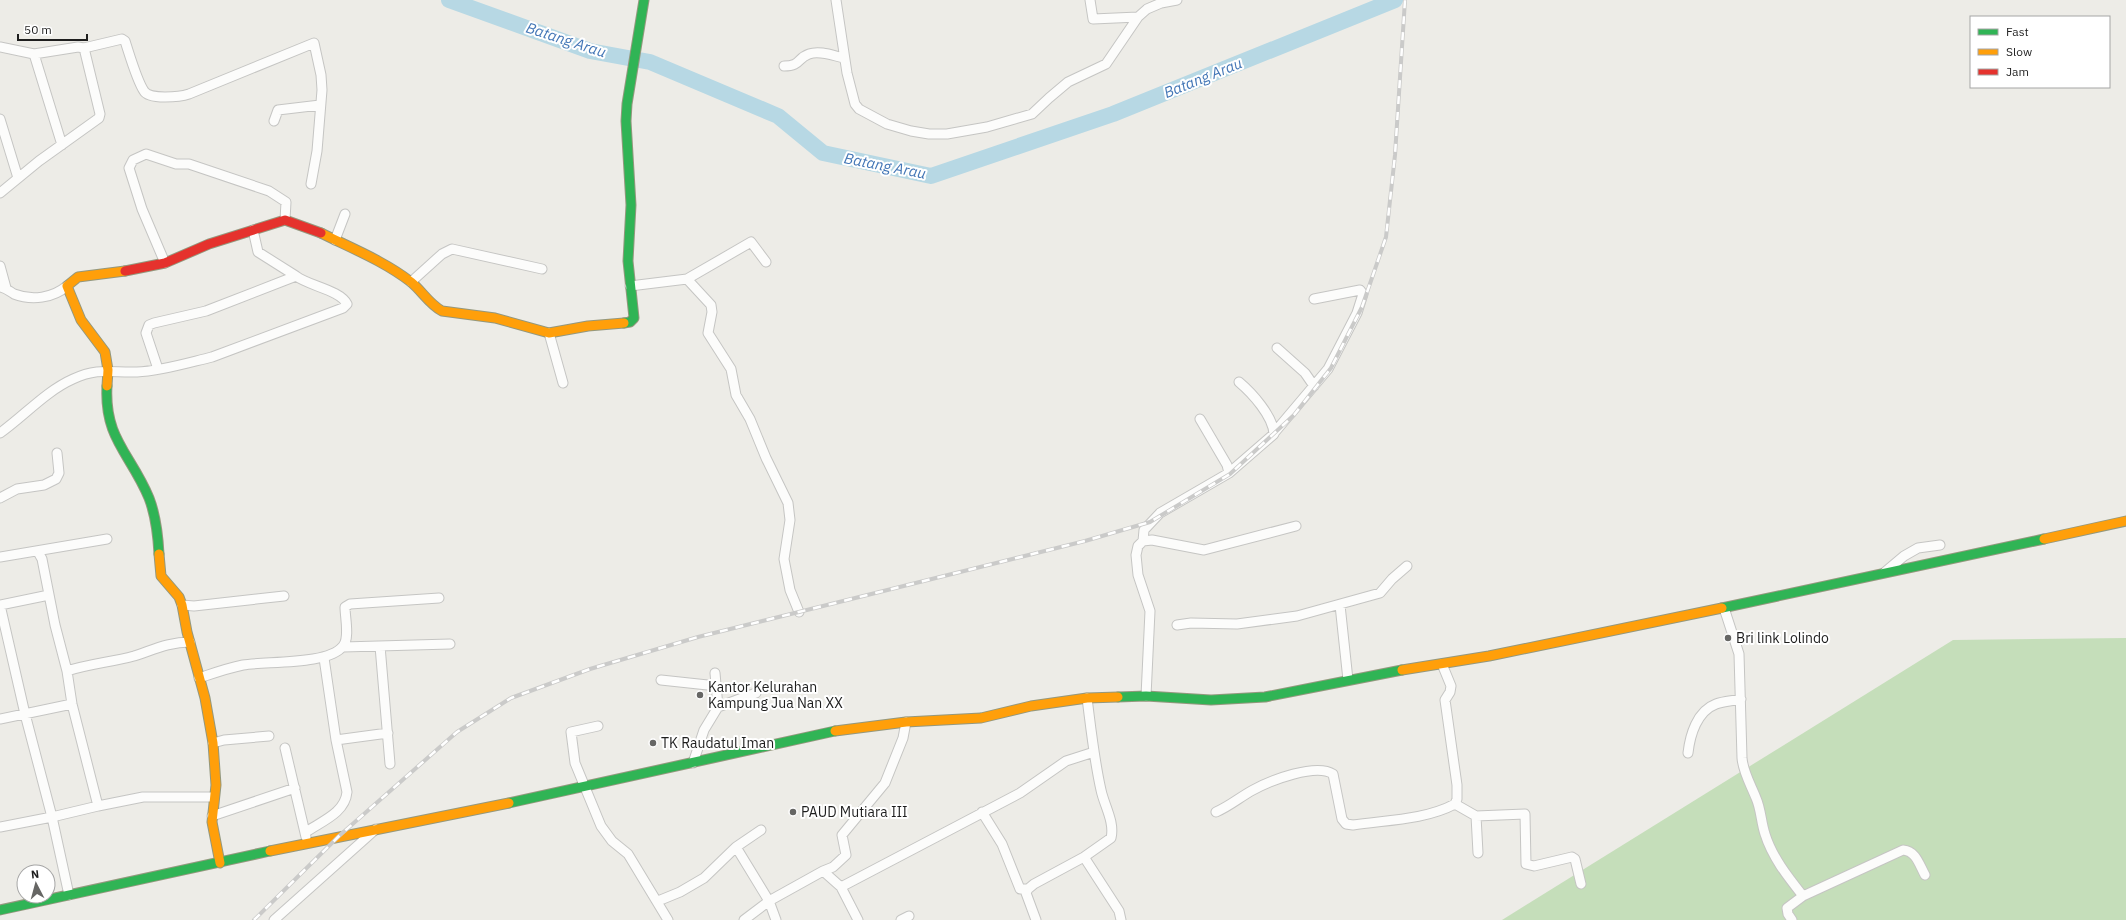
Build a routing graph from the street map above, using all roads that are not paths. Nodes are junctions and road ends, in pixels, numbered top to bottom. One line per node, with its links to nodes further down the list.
1 (836, 0): 9 (street)
2 (1090, 0): 5 (street)
3 (1177, 0): 5 (street)
4 (643, 3): 30 (street)
5 (1138, 17): 9 (street)
6 (0, 47): 8 (street)
7 (84, 48): 8 (street); 11 (street); 14 (street)
8 (34, 54): 14 (street)
9 (844, 58): 10 (street)
10 (784, 66)
11 (320, 105): 13 (street); 16 (street)
12 (0, 119): 15 (street)
13 (274, 121)
14 (62, 145): 15 (street)
15 (18, 178): 17 (street)
16 (311, 184)
17 (0, 192)
18 (345, 214): 21 (street)
19 (285, 220): 20 (street); 21 (street); 23 (street)
20 (253, 230): 23 (street); 26 (street)
21 (335, 240): 28 (street)
22 (766, 262): 27 (street)
23 (165, 263): 29 (street)
24 (0, 266): 31 (street)
25 (542, 269): 28 (street)
26 (296, 276): 35 (street); 35 (street)
27 (687, 279): 30 (street); 62 (street)
28 (411, 282): 33 (street)
29 (67, 286): 31 (street); 36 (street)
30 (630, 286): 33 (street)
31 (3, 287)
32 (1314, 299): 39 (street)
33 (549, 333): 38 (street)
34 (1277, 348): 39 (street)
35 (158, 369): 36 (street)
36 (108, 370): 41 (street); 60 (street)
37 (1239, 382): 42 (street)
38 (563, 383)
39 (1314, 386): 42 (street)
40 (1200, 419): 44 (street)
41 (0, 433)
42 (1274, 433): 44 (street)
43 (57, 453): 45 (street)
44 (1229, 473): 49 (street)
45 (0, 498)
46 (2126, 521): 54 (street)
47 (1296, 526): 49 (street)
48 (107, 540): 51 (street)
49 (1143, 541): 77 (street)
50 (1940, 545): 54 (street)
51 (38, 552): 52 (street); 55 (street)
52 (0, 557)
53 (1407, 566): 59 (street)
54 (1882, 574): 61 (street)
55 (49, 595): 58 (street); 70 (street)
56 (284, 596): 60 (street)
57 (439, 598): 67 (street)
58 (0, 605): 82 (street)
59 (1340, 605): 63 (street); 74 (street)
60 (182, 606): 64 (street)
61 (1724, 608): 69 (street); 79 (street)
62 (799, 612)
63 (1177, 625)
64 (190, 642): 70 (street); 72 (street)
65 (450, 644): 66 (street)
66 (380, 646): 67 (street); 86 (street)
67 (343, 647): 68 (street)
68 (324, 658): 72 (street); 88 (street)
69 (1442, 664): 74 (street); 98 (street)
70 (67, 671): 80 (street)
71 (715, 673): 75 (street)
72 (199, 678): 89 (street)
73 (661, 680): 75 (street)
74 (1348, 680): 77 (street)
75 (716, 686): 81 (street)
76 (756, 693): 81 (street)
77 (1146, 696): 78 (street)
78 (1087, 698): 84 (street); 91 (street)
79 (1741, 700): 92 (street); 120 (street)
80 (72, 704): 82 (street); 99 (street)
81 (718, 707): 94 (street)
82 (25, 714): 83 (street); 104 (street)
83 (0, 719)
84 (906, 722): 94 (street); 114 (street)
85 (598, 726): 95 (street)
86 (388, 733): 88 (street); 93 (street)
87 (269, 736): 89 (street)
88 (336, 740): 108 (street)
89 (213, 743): 97 (street)
90 (285, 748): 96 (street)
91 (1094, 752): 100 (street); 112 (street)
92 (1688, 753)
93 (390, 764)
94 (693, 764): 95 (street)
95 (584, 786): 106 (street); 121 (street)
96 (295, 788): 102 (street); 108 (street)
97 (214, 797): 99 (street); 102 (street)
98 (1455, 804): 101 (street); 103 (street)
99 (98, 806): 104 (street)
100 (982, 812): 117 (street); 118 (street)
101 (1216, 812)
102 (212, 816): 113 (street)
103 (1476, 816): 111 (street); 116 (street)
104 (52, 817): 105 (street); 119 (street)
105 (0, 827)
106 (376, 829): 109 (street); 124 (street)
107 (760, 830): 110 (street)
108 (306, 832): 109 (street)
109 (307, 844): 113 (street)
110 (736, 847): 121 (street); 122 (street)
111 (1478, 853)
112 (1084, 857): 118 (street); 130 (street)
113 (220, 863): 119 (street)
114 (823, 871): 117 (street); 122 (street)
115 (1925, 875): 120 (street)
116 (1581, 884)
117 (841, 886): 128 (street)
118 (1028, 889): 129 (street)
119 (69, 895): 123 (street)
120 (1803, 896): 131 (street)
121 (658, 901): 125 (street)
122 (769, 901): 126 (street); 127 (street)
123 (0, 910)
124 (274, 920)
125 (668, 920)
126 (744, 920)
127 (776, 920)
128 (858, 920)
129 (1036, 920)
130 (1120, 920)
131 (1792, 920)

